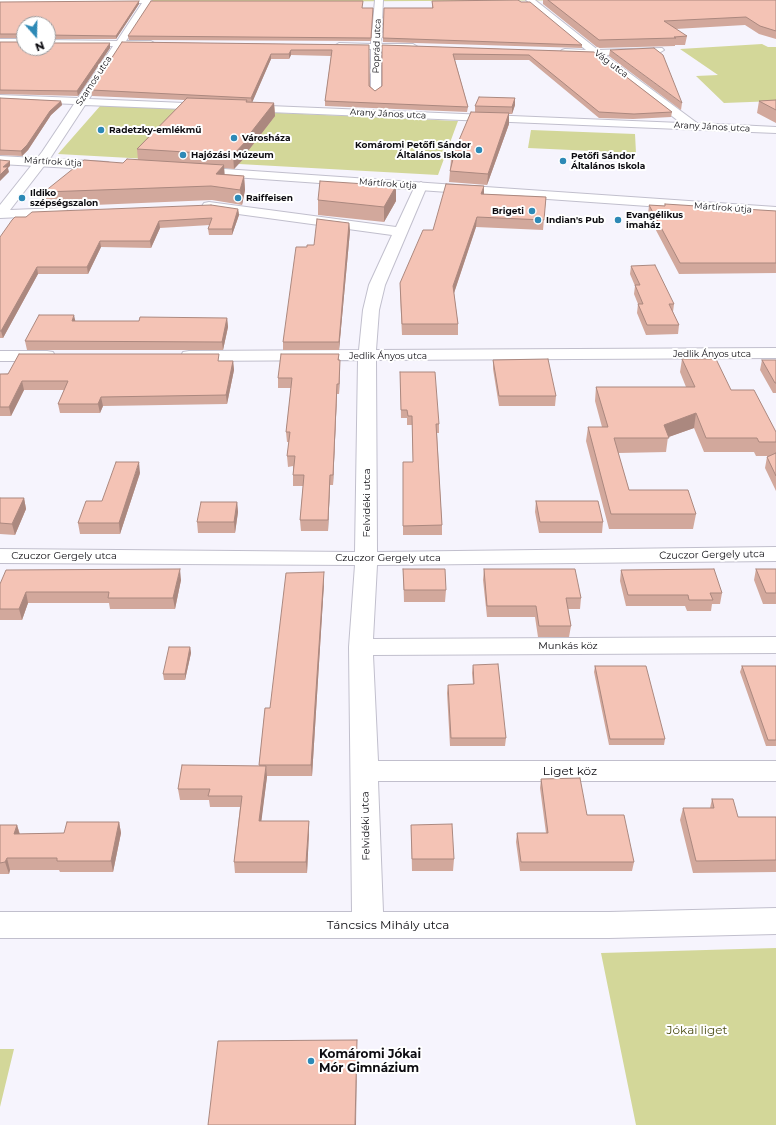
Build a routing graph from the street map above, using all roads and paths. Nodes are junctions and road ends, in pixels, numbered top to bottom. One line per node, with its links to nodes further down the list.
1 (146, 0): 4 (street); 8 (street, Szamos utca)
2 (379, 0): 11 (street, Poprád utca)
3 (530, 0): 15 (street, Vág utca)
4 (0, 1)
5 (0, 42): 6 (street)
6 (16, 42)
7 (56, 43): 8 (street)
8 (118, 44): 9 (street); 18 (street, Szamos utca)
9 (165, 44)
10 (329, 46): 11 (street)
11 (376, 46): 12 (street); 16 (street, Poprád utca)
12 (423, 48)
13 (659, 50): 15 (street)
14 (557, 52): 15 (street)
15 (596, 53): 21 (street, Vág utca)
16 (376, 92)
17 (0, 98): 18 (street)
18 (80, 101): 19 (street); 24 (street, Szamos utca)
19 (220, 107)
20 (236, 108): 21 (street, Arany János utca)
21 (693, 126): 22 (street, Arany János utca)
22 (776, 130)
23 (0, 160): 24 (street, Mártírok útja)
24 (41, 162): 25 (street, Mártírok útja); 31 (street, Szamos utca)
25 (117, 166)
26 (180, 170): 27 (street, Mártírok útja)
27 (420, 186): 30 (street, Mártírok útja); 32 (street, Felvidéki utca)
28 (196, 206): 32 (street)
29 (71, 211): 31 (street)
30 (776, 211)
31 (0, 214)
32 (400, 232): 37 (street, Felvidéki utca)
33 (776, 353): 37 (street, Jedlik Ányos utca)
34 (0, 356): 35 (street)
35 (64, 356)
36 (176, 356): 37 (street, Jedlik Ányos utca)
37 (367, 356): 40 (street, Felvidéki utca)
38 (776, 554): 40 (street, Czuczor Gergely utca)
39 (0, 556): 40 (street, Czuczor Gergely utca)
40 (366, 559): 42 (street, Felvidéki utca)
41 (776, 645): 42 (street, Munkás köz)
42 (361, 647): 43 (street, Felvidéki utca)
43 (365, 770): 44 (street, Liget köz); 47 (street, Felvidéki utca)
44 (776, 771)
45 (776, 921): 47 (street, Táncsics Mihály utca)
46 (0, 925): 47 (street, Táncsics Mihály utca)
47 (367, 925)

